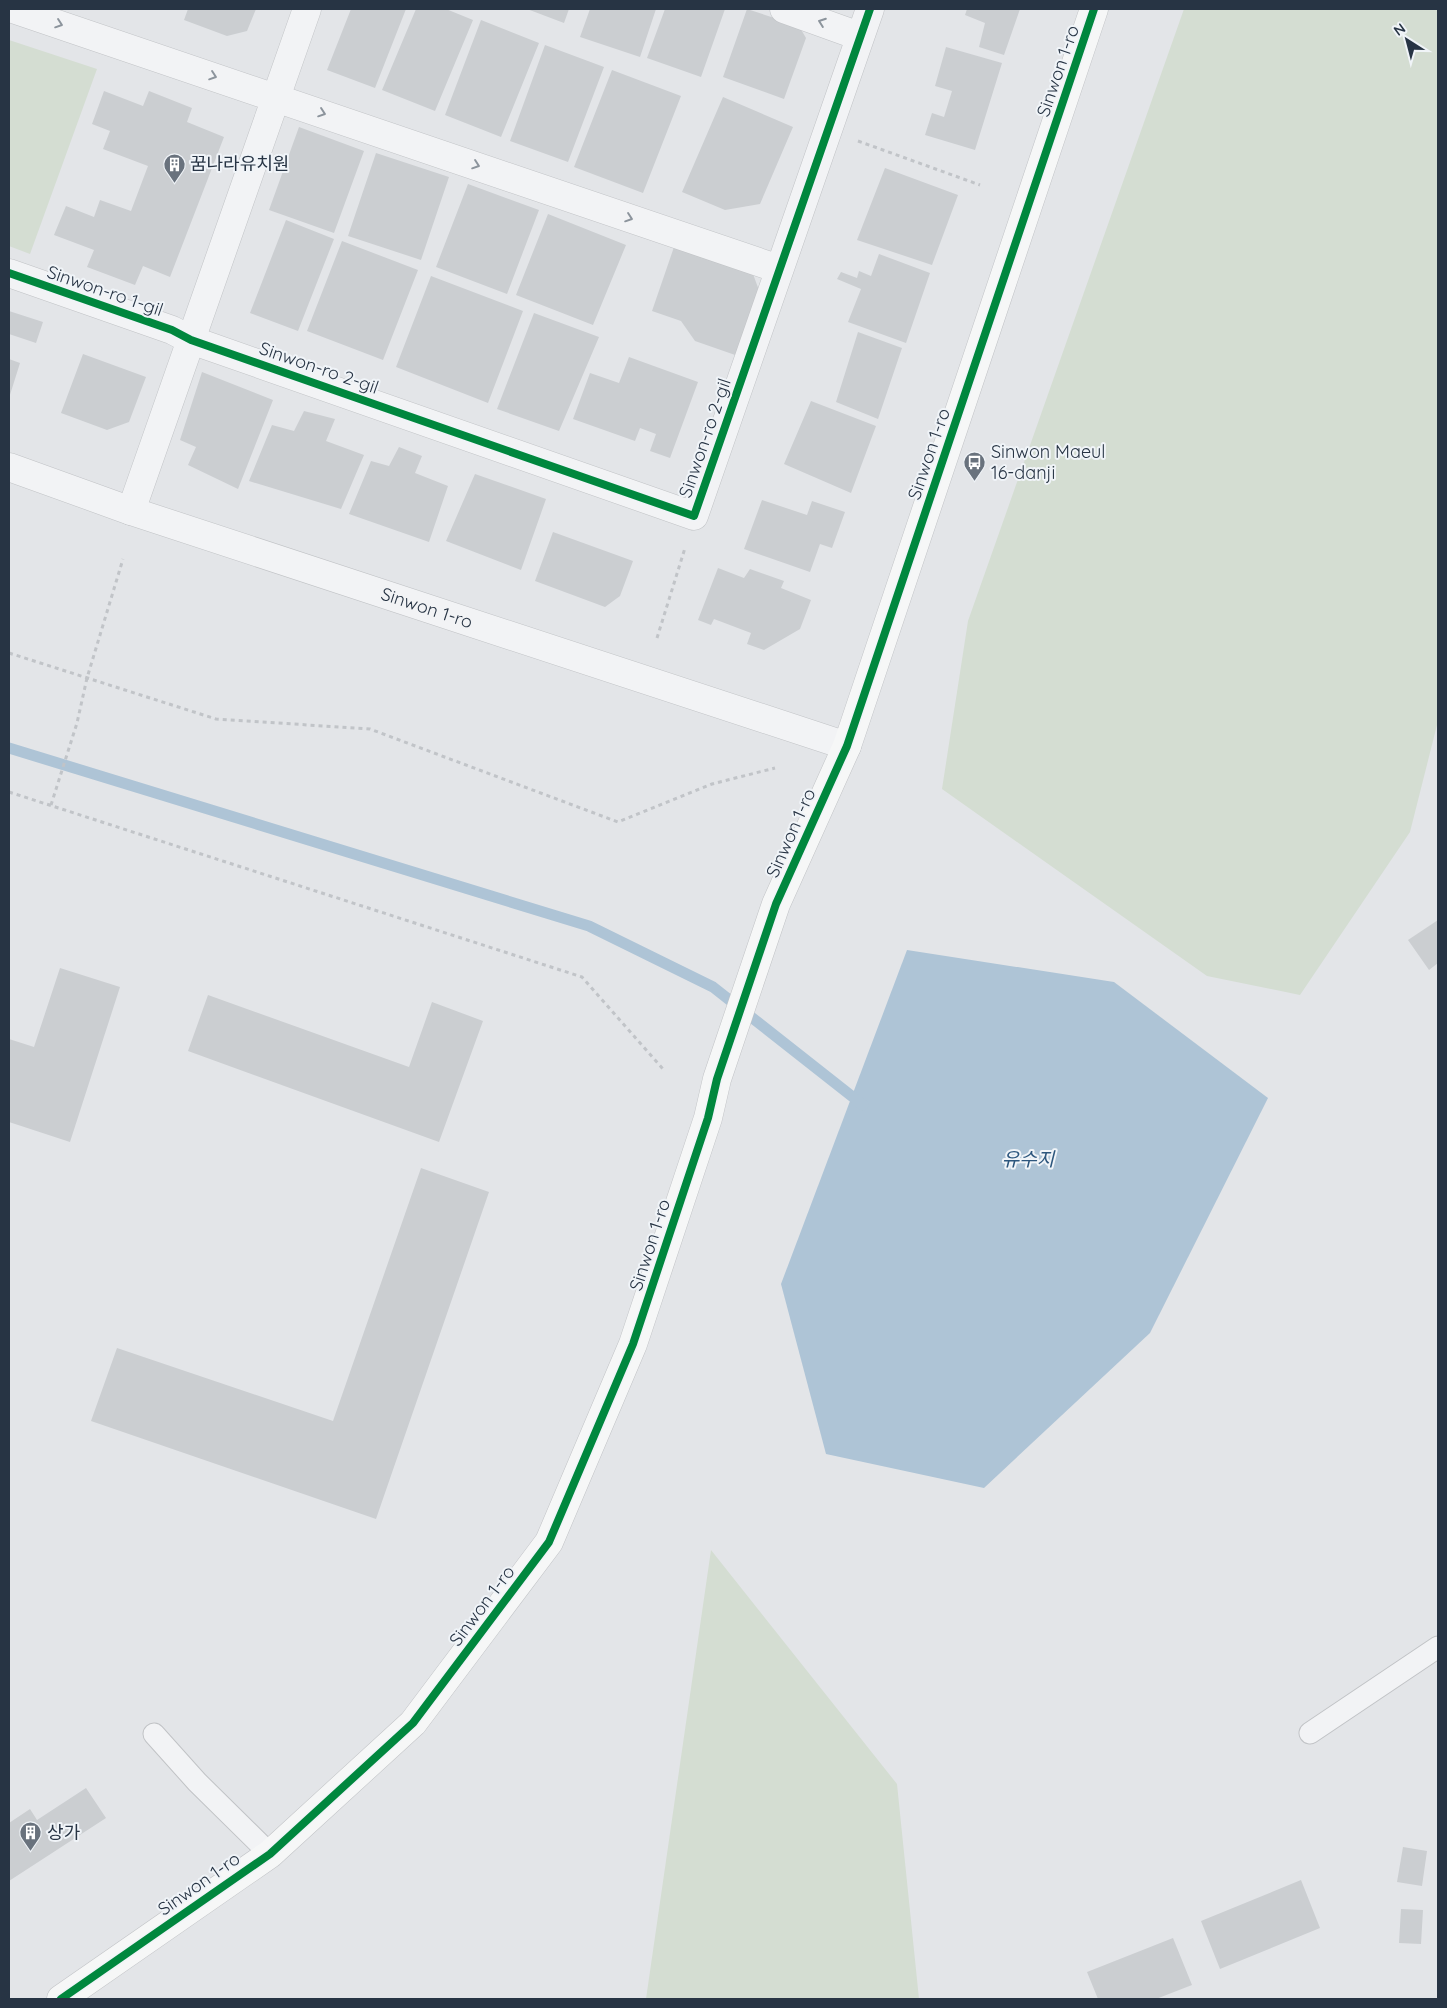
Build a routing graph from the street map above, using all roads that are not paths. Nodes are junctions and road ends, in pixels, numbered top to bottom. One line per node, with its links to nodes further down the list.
1 (13, 9): 7 (street, one-way to 7)
2 (307, 9): 7 (street)
3 (784, 9): 6 (street, one-way to 3)
4 (870, 9): 6 (street, Sinwon-ro 2-gil)
5 (1094, 9): 13 (street, Sinwon 1-ro)
6 (859, 36): 8 (street, Sinwon-ro 2-gil)
7 (276, 97): 8 (street, one-way to 8); 10 (street)
8 (779, 269): 10 (street, Sinwon-ro 2-gil)
9 (9, 273): 10 (street, Sinwon-ro 1-gil)
10 (191, 340): 12 (street)
11 (9, 467): 12 (street, Sinwon 1-ro)
12 (131, 511): 13 (street, Sinwon 1-ro)
13 (847, 746): 17 (street, Sinwon 1-ro)
14 (1438, 1648): 15 (lane)
15 (1310, 1733)
16 (154, 1734): 17 (lane)
17 (270, 1854): 18 (street, Sinwon 1-ro)
18 (61, 1999)

